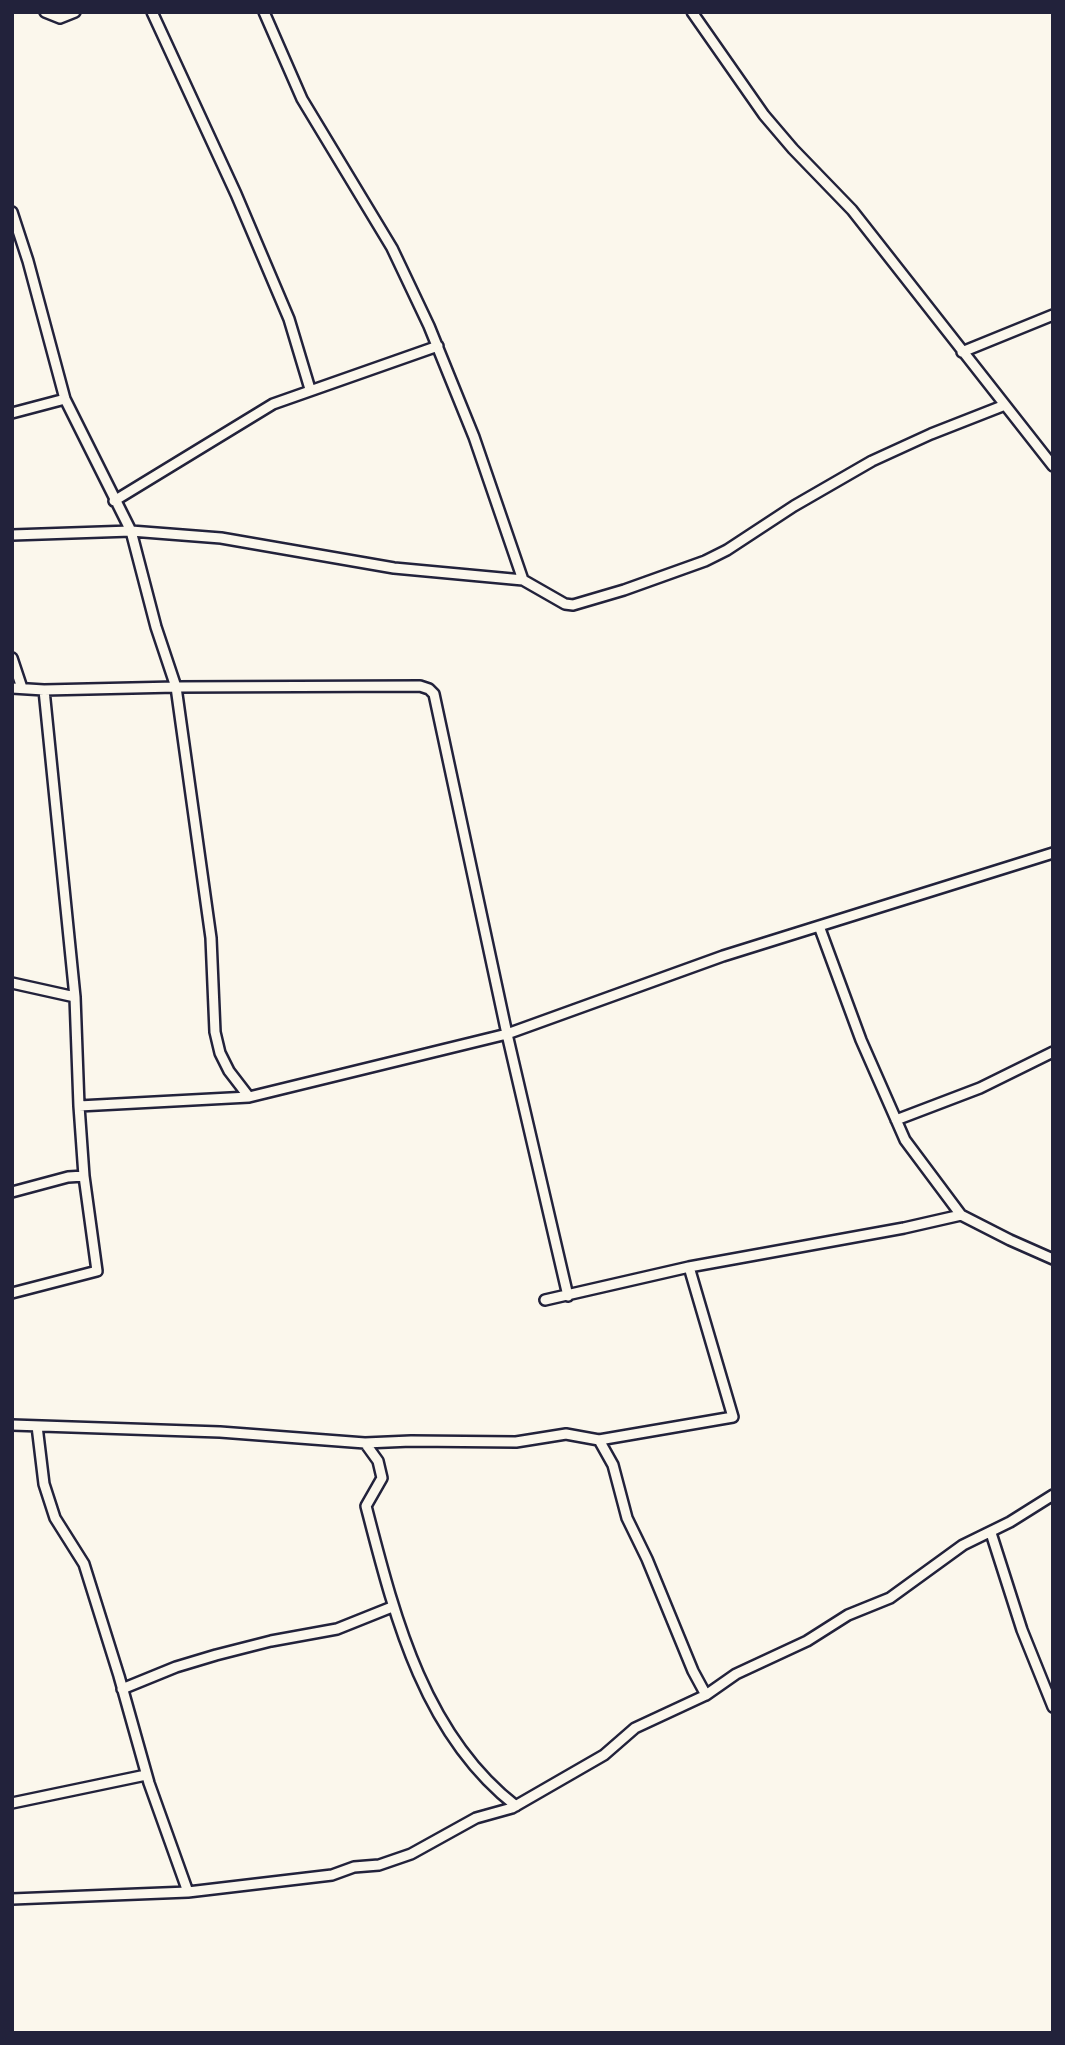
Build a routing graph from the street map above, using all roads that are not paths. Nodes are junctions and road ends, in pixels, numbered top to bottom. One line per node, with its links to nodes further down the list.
1 (46, 12): 2 (street)
2 (75, 12)
3 (152, 12): 10 (street)
4 (264, 12): 8 (street)
5 (692, 12): 9 (street)
6 (12, 212): 11 (street)
7 (1053, 315): 9 (street)
8 (438, 346): 10 (street); 18 (street)
9 (962, 352): 12 (street)
10 (310, 389): 15 (street)
11 (65, 399): 13 (street); 15 (street)
12 (1005, 405): 14 (street); 18 (street)
13 (12, 413)
14 (1051, 462)
15 (114, 501): 16 (street)
16 (131, 531): 17 (street); 18 (street); 20 (street)
17 (12, 535)
18 (523, 580)
19 (12, 658): 21 (street)
20 (176, 687): 22 (street); 27 (street); 29 (street)
21 (17, 688): 22 (street)
22 (44, 690): 26 (street)
23 (1053, 853): 24 (street)
24 (819, 926): 27 (street); 31 (street)
25 (12, 983): 26 (street)
26 (75, 997): 30 (street)
27 (507, 1034): 29 (street); 38 (street)
28 (1053, 1052): 31 (street)
29 (249, 1097): 30 (street)
30 (79, 1106): 32 (street)
31 (895, 1120): 34 (street)
32 (84, 1176): 33 (street); 37 (street)
33 (12, 1192)
34 (961, 1215): 35 (street); 36 (street)
35 (1053, 1259)
36 (689, 1267): 38 (street); 42 (street)
37 (12, 1293)
38 (568, 1296): 39 (street)
39 (545, 1300)
40 (12, 1425): 41 (street)
41 (37, 1426): 43 (street); 47 (street)
42 (599, 1440): 43 (street); 48 (street)
43 (365, 1443): 46 (street)
44 (1053, 1495): 45 (street)
45 (991, 1533): 48 (street); 49 (street)
46 (392, 1607): 47 (street); 52 (street)
47 (122, 1689): 50 (street)
48 (706, 1695): 52 (street)
49 (1053, 1707)
50 (146, 1775): 51 (street); 53 (street)
51 (12, 1803)
52 (516, 1806): 53 (street)
53 (188, 1892): 54 (street)
54 (12, 1899)

